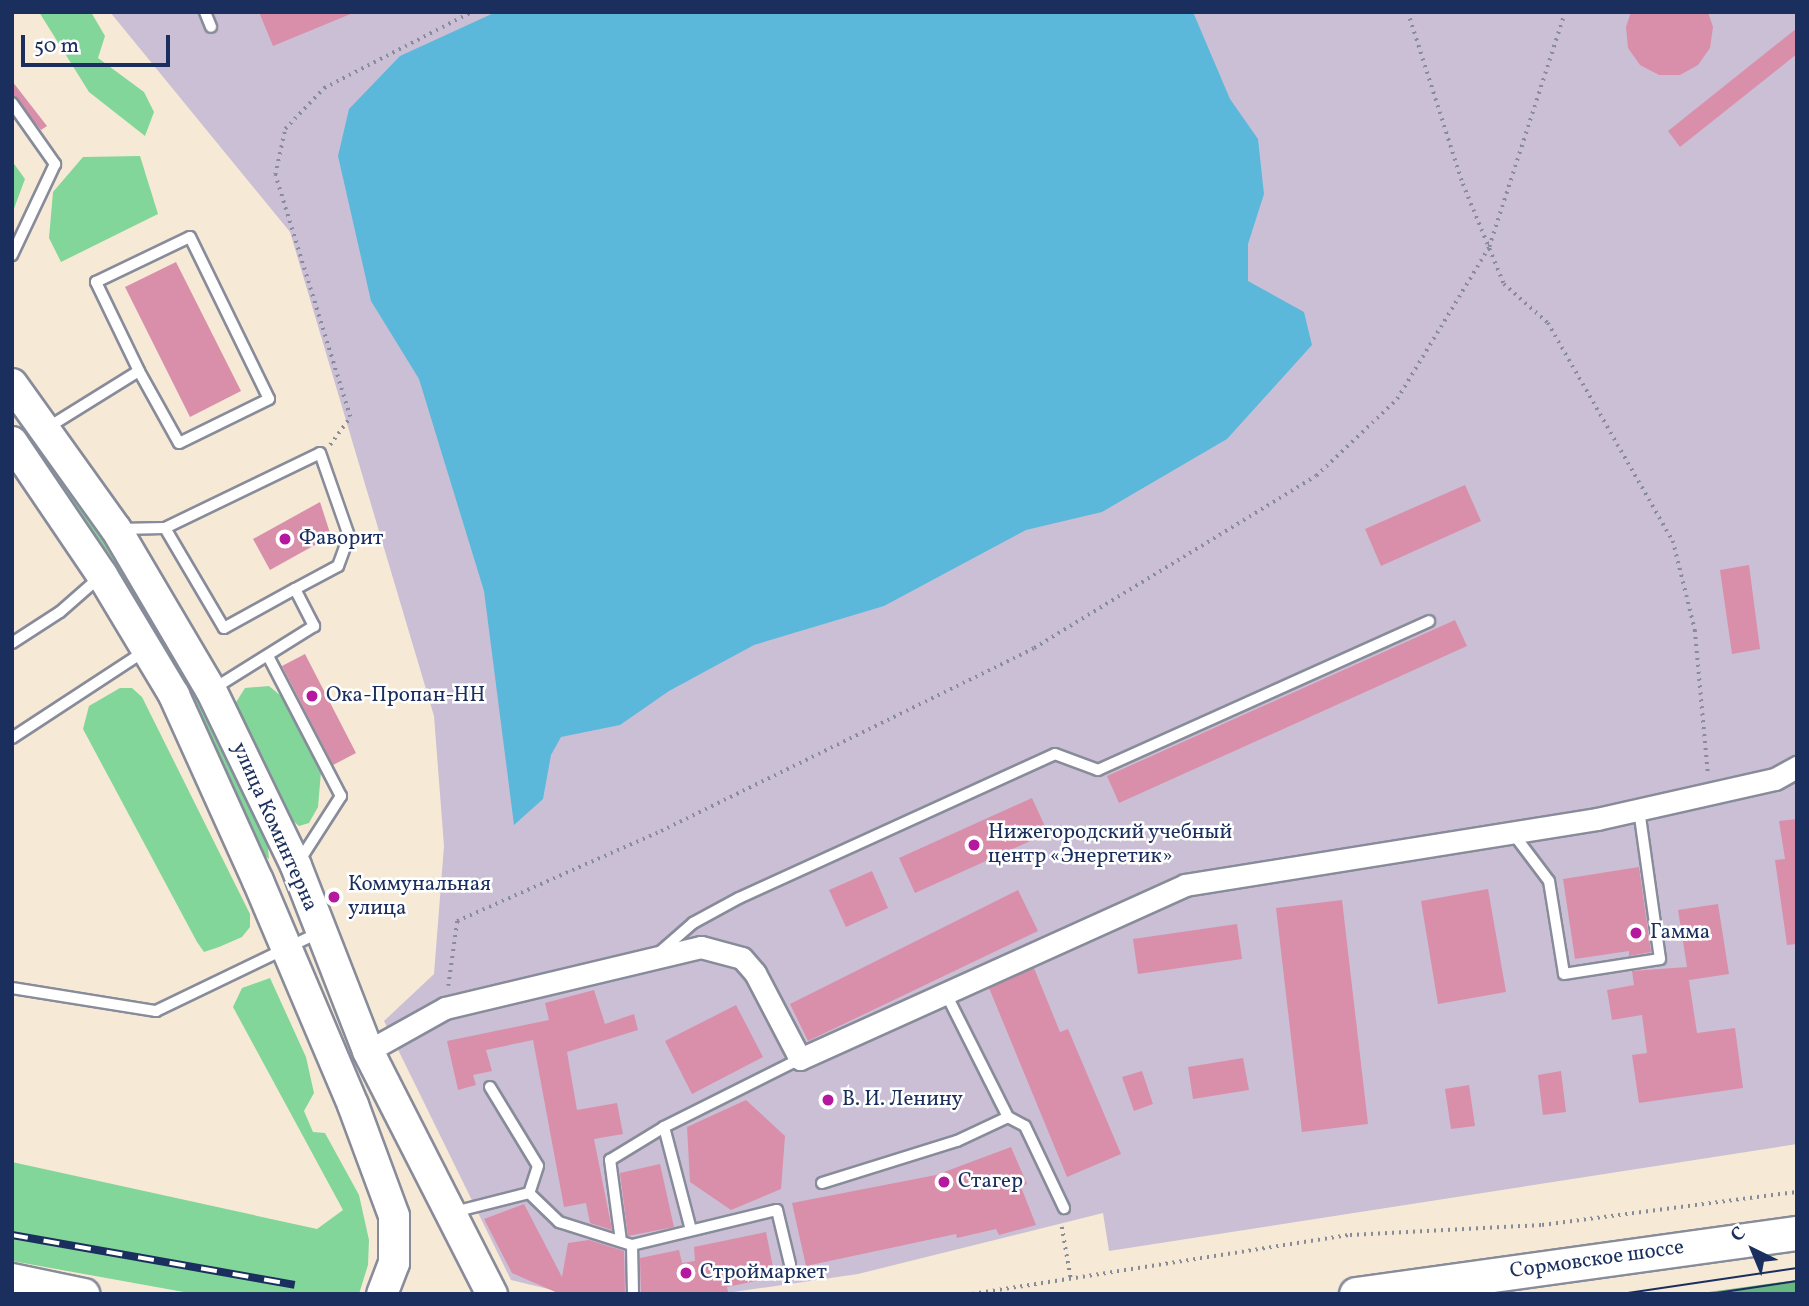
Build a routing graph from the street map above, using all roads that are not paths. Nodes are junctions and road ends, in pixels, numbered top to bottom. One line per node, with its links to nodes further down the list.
1 (205, 12): 2 (lane)
2 (211, 27)
3 (12, 103): 4 (lane)
4 (12, 255)
5 (139, 371): 5 (lane); 7 (lane)
6 (12, 384): 7 (main road, улица Коминтерна)
7 (45, 429): 8 (main road); 10 (main road, улица Коминтерна)
8 (15, 445): 11 (main road, улица Коминтерна)
9 (165, 528): 10 (lane); 12 (lane); 12 (lane)
10 (116, 529): 17 (main road, улица Коминтерна)
11 (102, 575): 14 (lane); 15 (main road, улица Коминтерна)
12 (296, 589): 16 (lane)
13 (1429, 621): 25 (lane)
14 (12, 643)
15 (148, 649): 18 (lane); 24 (main road, улица Коминтерна)
16 (268, 656): 17 (lane); 22 (lane)
17 (211, 690): 22 (main road, улица Коминтерна)
18 (12, 738)
19 (1797, 766): 20 (street)
20 (1639, 810): 21 (street); 21 (lane)
21 (1512, 832): 27 (street)
22 (296, 866): 23 (main road, улица Коминтерна)
23 (320, 932): 24 (lane); 28 (main road, улица Коминтерна)
24 (285, 948): 26 (lane); 43 (main road, улица Коминтерна)
25 (656, 956): 28 (street); 29 (street)
26 (12, 988)
27 (945, 992): 29 (street); 31 (lane)
28 (368, 1051): 36 (main road, улица Коминтерна)
29 (800, 1059): 32 (lane)
30 (491, 1087): 34 (lane)
31 (1008, 1117): 33 (lane); 35 (lane)
32 (664, 1127): 37 (lane); 39 (lane)
33 (822, 1183)
34 (529, 1194): 36 (lane); 39 (lane)
35 (1064, 1208)
36 (448, 1214): 44 (main road, улица Коминтерна)
37 (691, 1230): 39 (lane); 40 (lane)
38 (1797, 1233): 46 (main road, Сормовское шоссе)
39 (627, 1243): 45 (lane)
40 (790, 1264)
41 (12, 1279): 42 (main road)
42 (84, 1294)
43 (382, 1294)
44 (492, 1294)
45 (633, 1294)
46 (1356, 1294)

